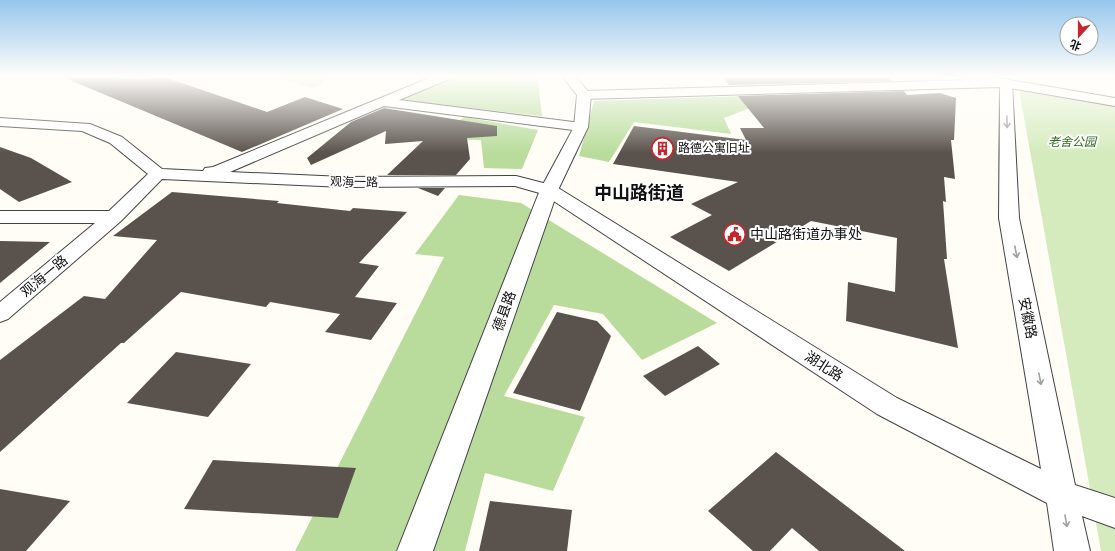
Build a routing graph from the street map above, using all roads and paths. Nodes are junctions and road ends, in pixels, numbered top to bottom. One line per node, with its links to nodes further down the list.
1 (382, 102): 5 (street); 6 (street)
2 (583, 102): 5 (street, 德县路)
3 (1018, 102): 11 (street, 安徽路, one-way to 11)
4 (0, 122): 6 (street)
5 (581, 127): 7 (street, 德县路)
6 (158, 174): 7 (street, 观海一路); 9 (street, 观海一路)
7 (549, 190): 11 (street, 湖北路); 13 (street, 德县路)
8 (0, 217): 9 (street)
9 (114, 217): 10 (street, 观海一路)
10 (0, 314)
11 (1062, 495): 12 (street, 湖北路); 14 (street, 安徽路, one-way to 14)
12 (1115, 512)
13 (415, 551)
14 (1072, 551)

